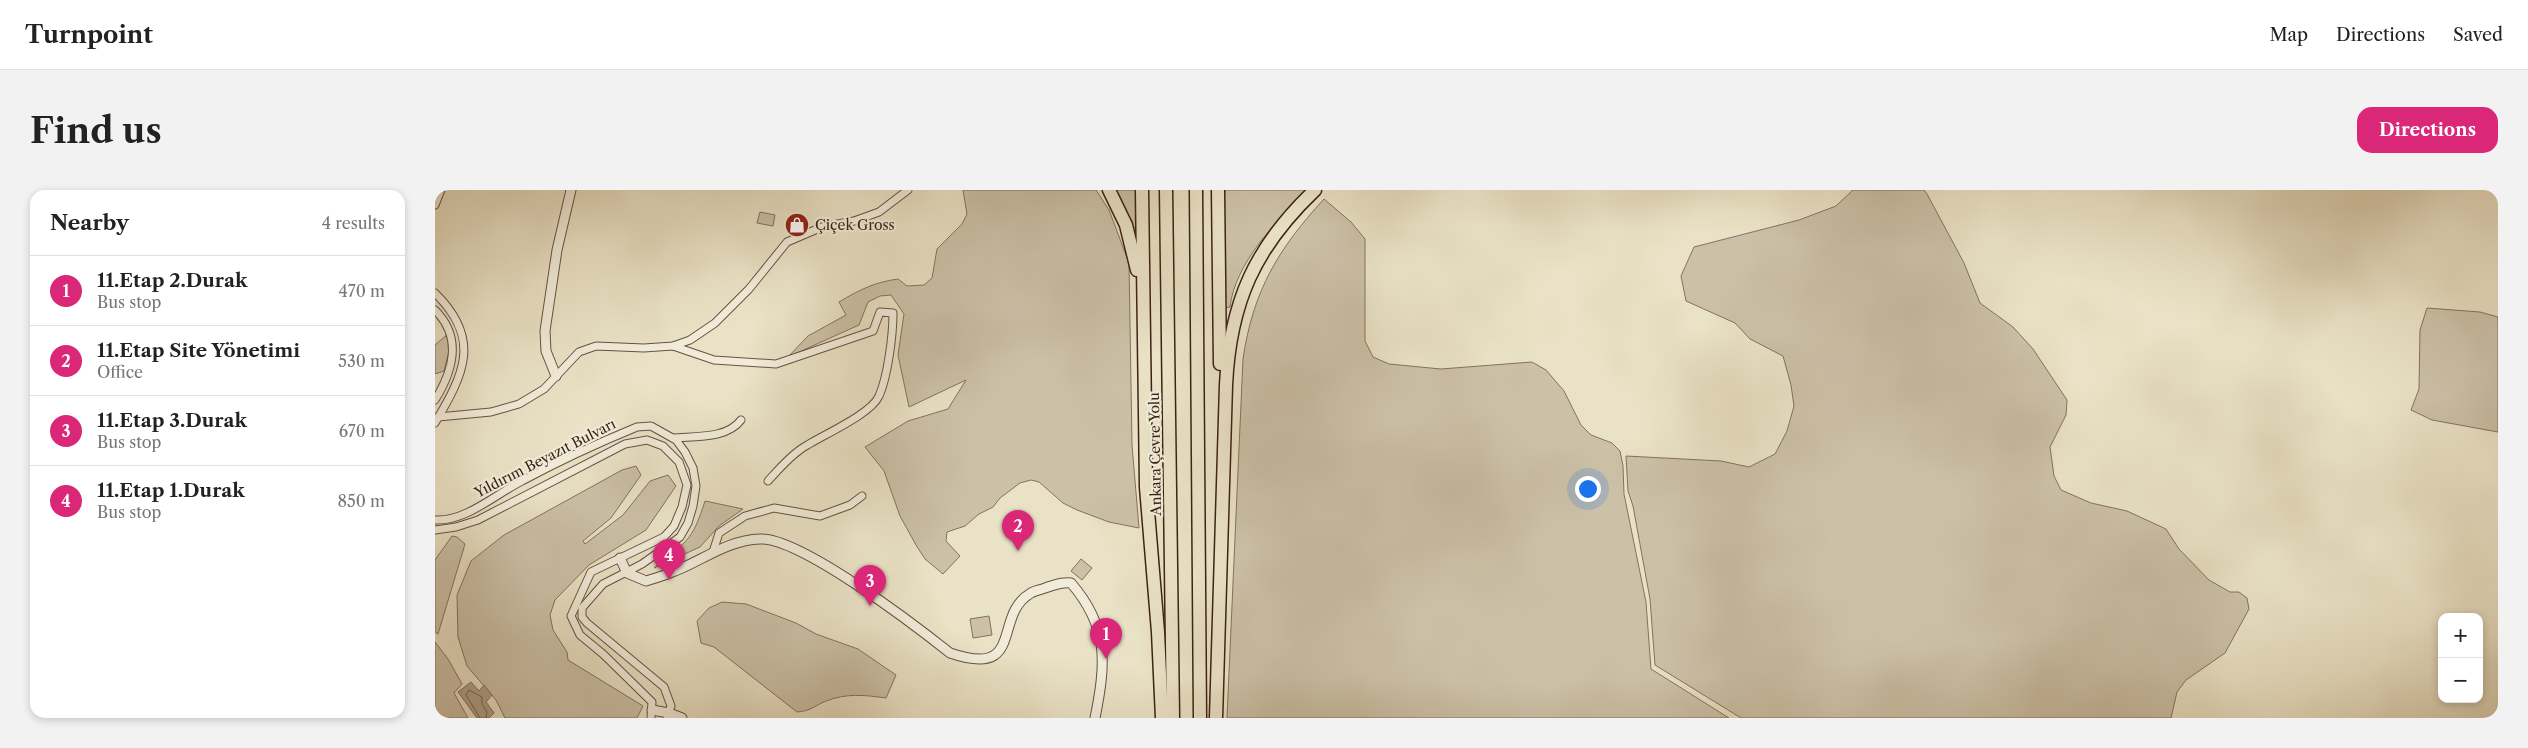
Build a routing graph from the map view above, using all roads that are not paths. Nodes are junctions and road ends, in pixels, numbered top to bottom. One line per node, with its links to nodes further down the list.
1 (441, 190): 10 (street)
2 (571, 190): 15 (street)
3 (909, 190): 13 (street)
4 (1109, 190): 14 (highway)
5 (1142, 190): 14 (highway)
6 (1166, 190): 33 (highway, Ankara Çevre Yolu)
7 (1196, 190): 34 (highway)
8 (1218, 190): 21 (highway)
9 (1315, 190): 21 (highway)
10 (435, 206)
11 (435, 293): 17 (street)
12 (435, 310): 16 (street)
13 (673, 346): 15 (street); 20 (street)
14 (1145, 353): 32 (highway)
15 (556, 376): 17 (street)
16 (435, 400)
17 (437, 420)
18 (741, 420): 19 (street)
19 (673, 438): 23 (street, Yıldırım Beyazıt Bulvarı); 27 (street, Yıldırım Beyazıt Bulvarı)
20 (768, 482)
21 (1224, 491): 35 (highway)
22 (862, 496): 25 (street)
23 (435, 520)
24 (435, 530): 26 (street, Yıldırım Beyazıt Bulvarı)
25 (713, 552): 27 (street); 31 (street)
26 (620, 558): 27 (street); 28 (street, Yıldırım Beyazıt Bulvarı)
27 (627, 573): 29 (street, Yıldırım Beyazıt Bulvarı)
28 (651, 714): 29 (street)
29 (668, 715): 30 (street)
30 (682, 718)
31 (1095, 718)
32 (1162, 718)
33 (1173, 718)
34 (1200, 718)
35 (1216, 718)

